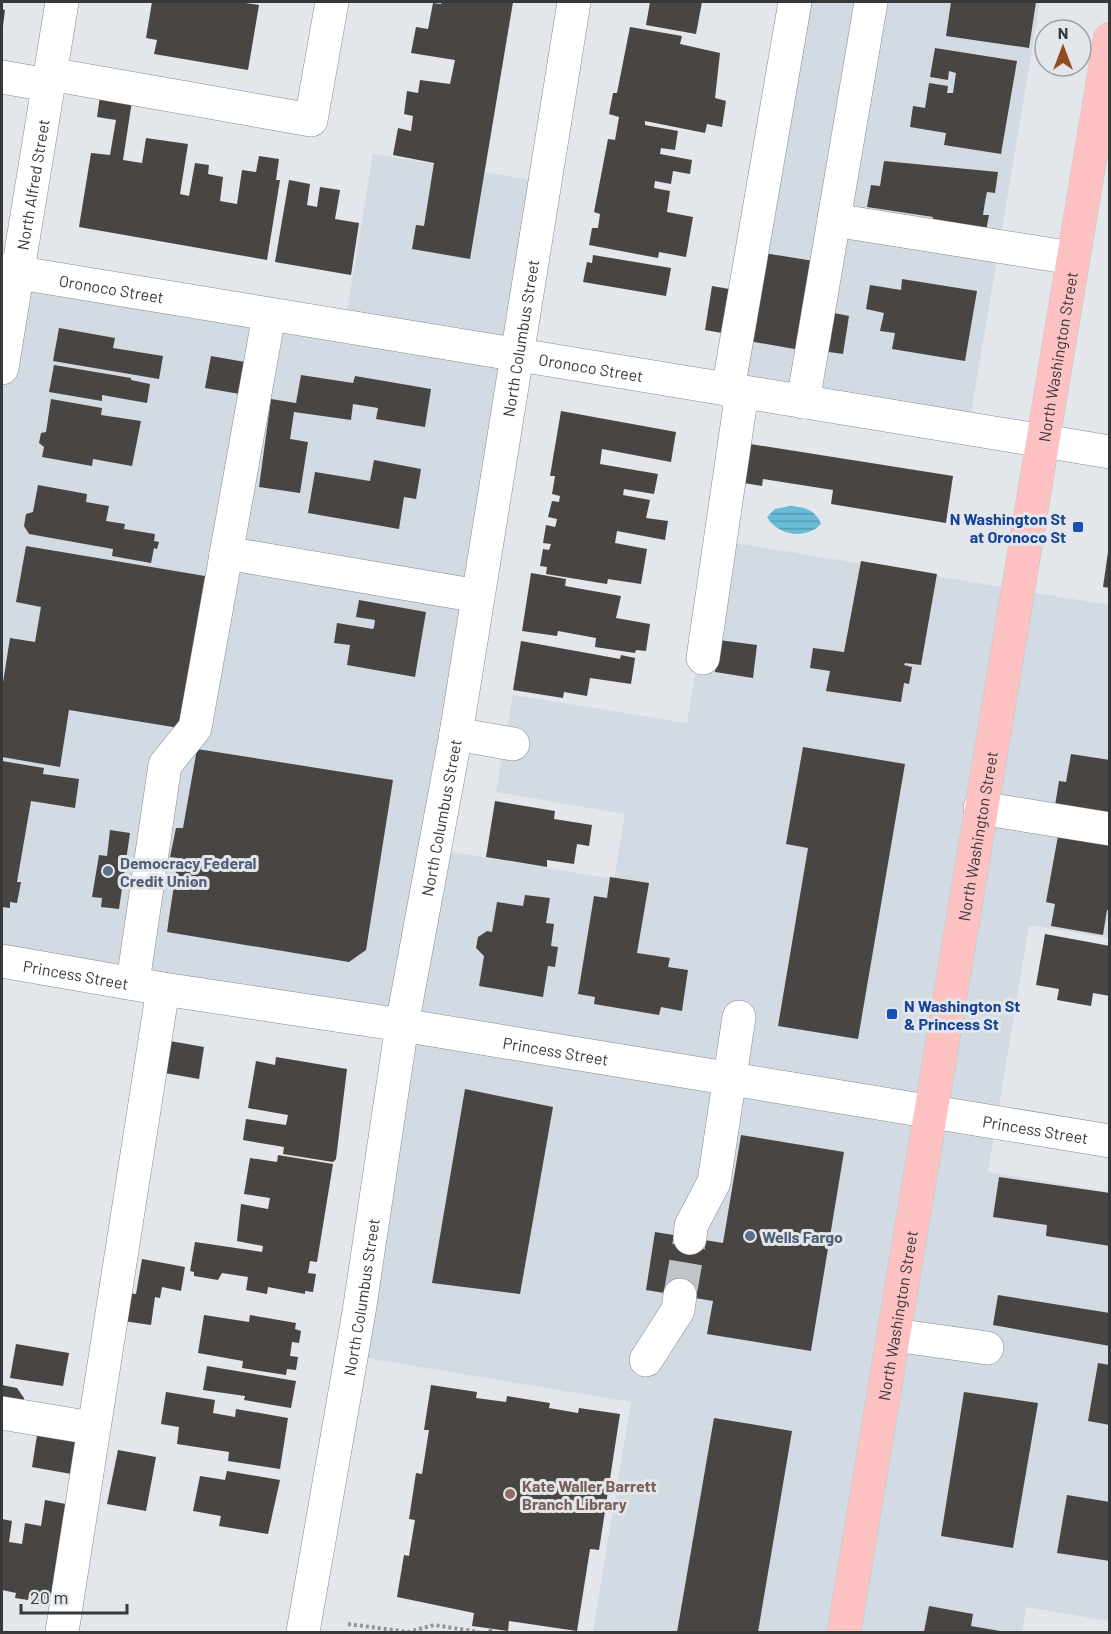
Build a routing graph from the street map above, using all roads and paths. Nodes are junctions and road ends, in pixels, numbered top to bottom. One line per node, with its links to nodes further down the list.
1 (62, 2): 8 (street, North Alfred Street)
2 (332, 2): 8 (street)
3 (574, 2): 13 (street, North Columbus Street)
4 (795, 2): 15 (street)
5 (871, 2): 9 (street)
6 (1110, 39): 10 (main road, North Washington Street)
7 (2, 77): 8 (street)
8 (49, 79): 11 (street, North Alfred Street)
9 (834, 220): 10 (street); 16 (street)
10 (1072, 258): 17 (main road, North Washington Street)
11 (9, 272): 12 (street, Oronoco Street); 14 (street, North Alfred Street)
12 (269, 315): 13 (street, Oronoco Street); 19 (street)
13 (516, 355): 15 (street, Oronoco Street); 20 (street, North Columbus Street)
14 (2, 368)
15 (735, 391): 16 (street, Oronoco Street); 21 (street)
16 (803, 402): 17 (street, Oronoco Street)
17 (1042, 440): 18 (street, Oronoco Street); 24 (main road, North Washington Street)
18 (1110, 452)
19 (226, 553): 20 (street); 27 (street)
20 (478, 596): 22 (street, North Columbus Street)
21 (703, 658)
22 (456, 734): 23 (street); 29 (street, North Columbus Street)
23 (513, 744)
24 (980, 808): 25 (street); 31 (main road, North Washington Street)
25 (1110, 829)
26 (2, 961): 27 (street, Princess Street)
27 (148, 986): 29 (street, Princess Street); 39 (street)
28 (739, 1017): 30 (street)
29 (402, 1025): 30 (street, Princess Street); 42 (street, North Columbus Street)
30 (731, 1079): 31 (street, Princess Street); 33 (street)
31 (929, 1111): 32 (street, Princess Street); 35 (main road, North Washington Street)
32 (1110, 1141)
33 (690, 1238)
34 (680, 1295): 37 (street)
35 (894, 1335): 36 (street); 44 (main road, North Washington Street)
36 (987, 1348)
37 (646, 1360)
38 (2, 1413): 39 (street)
39 (92, 1428): 41 (street)
40 (348, 1624): 43 (path)
41 (62, 1632)
42 (303, 1632)
43 (478, 1632)
44 (844, 1632)

